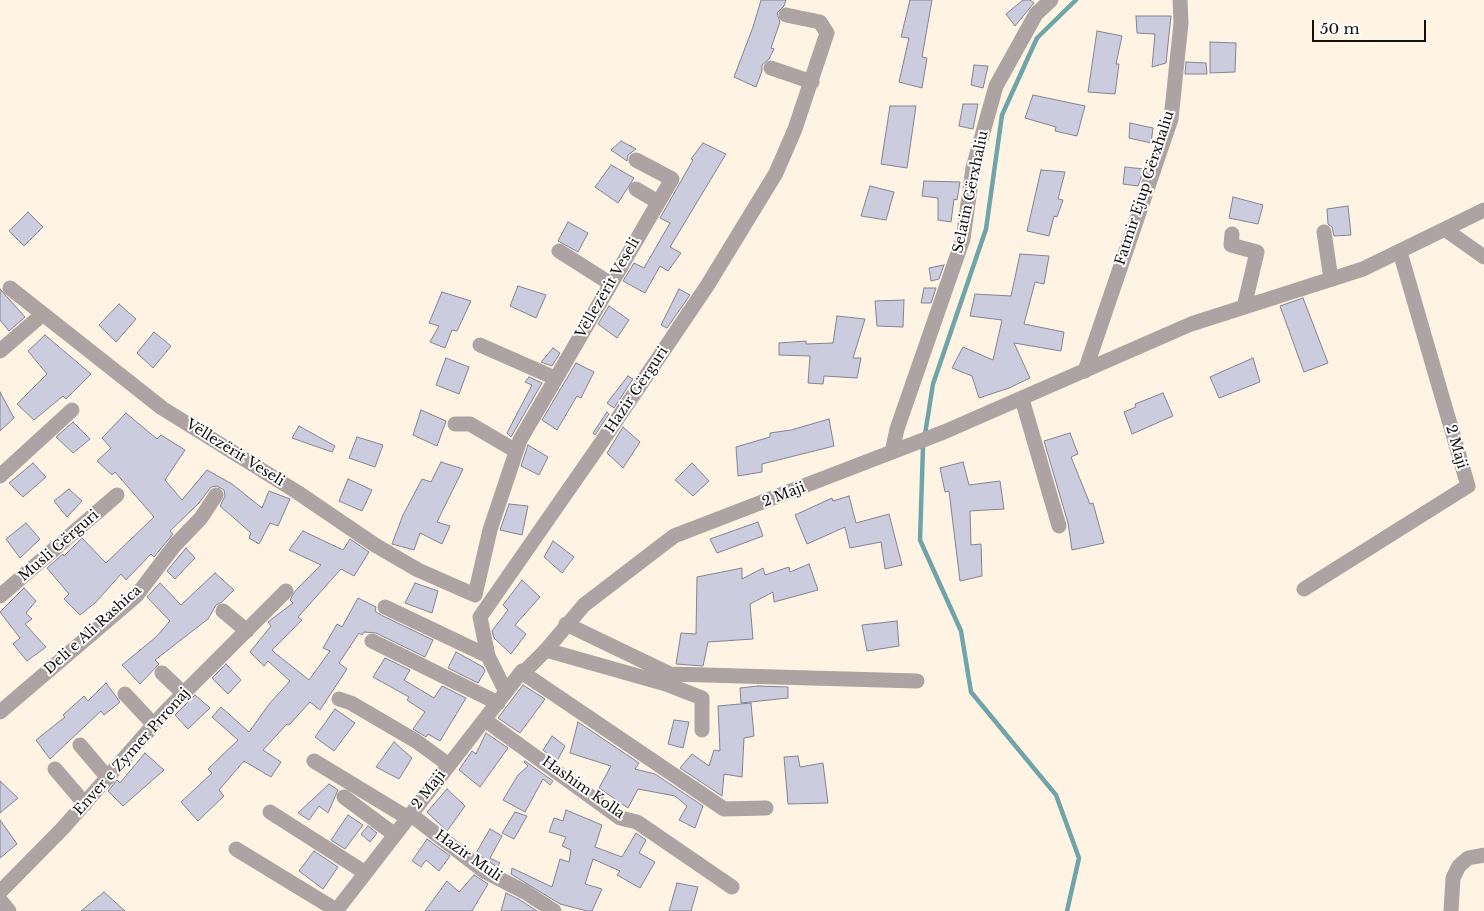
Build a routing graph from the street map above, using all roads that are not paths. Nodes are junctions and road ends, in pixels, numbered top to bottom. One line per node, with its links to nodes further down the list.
1 (1051, 0): 29 (street, Selatin Gërxhaliu)
2 (1180, 0): 23 (street, Fatmir Ejup Gërxhaliu)
3 (786, 15): 5 (street, Hazir Gërguri)
4 (771, 68): 5 (street)
5 (812, 82): 40 (street, Hazir Gërguri)
6 (636, 160): 8 (street, Vëllezërit Veseli)
7 (636, 189): 8 (street)
8 (658, 202): 17 (street, Vëllezërit Veseli)
9 (1484, 210): 10 (street, 2 Maji)
10 (1446, 230): 14 (street, 2 Maji); 15 (street)
11 (1324, 232): 16 (street)
12 (1232, 234): 19 (street)
13 (559, 251): 17 (street)
14 (1400, 252): 16 (street, 2 Maji); 34 (street, 2 Maji)
15 (1484, 257)
16 (1331, 279): 19 (street, 2 Maji)
17 (610, 284): 24 (street, Vëllezërit Veseli)
18 (10, 288): 20 (street, Vëllezërit Veseli)
19 (1244, 307): 23 (street, 2 Maji)
20 (43, 314): 22 (street); 36 (street, Vëllezërit Veseli)
21 (480, 346): 24 (street)
22 (0, 351)
23 (1085, 371): 25 (street, 2 Maji)
24 (555, 378): 28 (street, Vëllezërit Veseli)
25 (1022, 399): 29 (street, 2 Maji); 33 (street)
26 (72, 410): 30 (street)
27 (455, 424): 28 (street)
28 (516, 451): 36 (street, Vëllezërit Veseli)
29 (892, 452): 41 (street, 2 Maji)
30 (0, 476)
31 (117, 495): 37 (street, Musli Gërguri)
32 (216, 495): 53 (street, Deli e Ali Rashica)
33 (1059, 526)
34 (1304, 589)
35 (286, 592): 42 (street, Enver e Zymer Prronaj)
36 (475, 595): 40 (street, Vëllezërit Veseli)
37 (0, 596)
38 (385, 607): 45 (street)
39 (223, 610): 42 (street)
40 (480, 617): 45 (street)
41 (566, 624): 44 (street, 2 Maji); 48 (street)
42 (247, 631): 50 (street, Enver e Zymer Prronaj)
43 (372, 641): 51 (street)
44 (546, 650): 47 (street, 2 Maji); 56 (street)
45 (488, 656): 51 (street)
46 (162, 673): 50 (street)
47 (523, 673): 51 (street, 2 Maji); 64 (street)
48 (917, 681)
49 (125, 694): 55 (street)
50 (184, 694): 55 (street, Enver e Zymer Prronaj)
51 (502, 697): 54 (street, 2 Maji)
52 (339, 699): 59 (street)
53 (0, 712)
54 (485, 720): 59 (street, 2 Maji); 71 (street, Hashim Kolla)
55 (154, 724): 61 (street, Enver e Zymer Prronaj)
56 (702, 730)
57 (80, 745): 61 (street)
58 (314, 761): 66 (street, Hazir Muli)
59 (449, 765): 66 (street, 2 Maji)
60 (55, 770): 63 (street)
61 (108, 778): 63 (street, Enver e Zymer Prronaj)
62 (344, 797): 67 (street)
63 (85, 804): 72 (street, Enver e Zymer Prronaj)
64 (766, 808)
65 (270, 812): 70 (street)
66 (409, 816): 67 (street, 2 Maji); 76 (street, Hazir Muli)
67 (395, 835): 70 (street, 2 Maji)
68 (236, 849): 75 (street)
69 (1484, 855): 77 (street)
70 (364, 872): 75 (street, 2 Maji)
71 (732, 887)
72 (0, 892)
73 (0, 900): 74 (street)
74 (8, 911)
75 (336, 911)
76 (554, 911)
77 (1451, 911)

